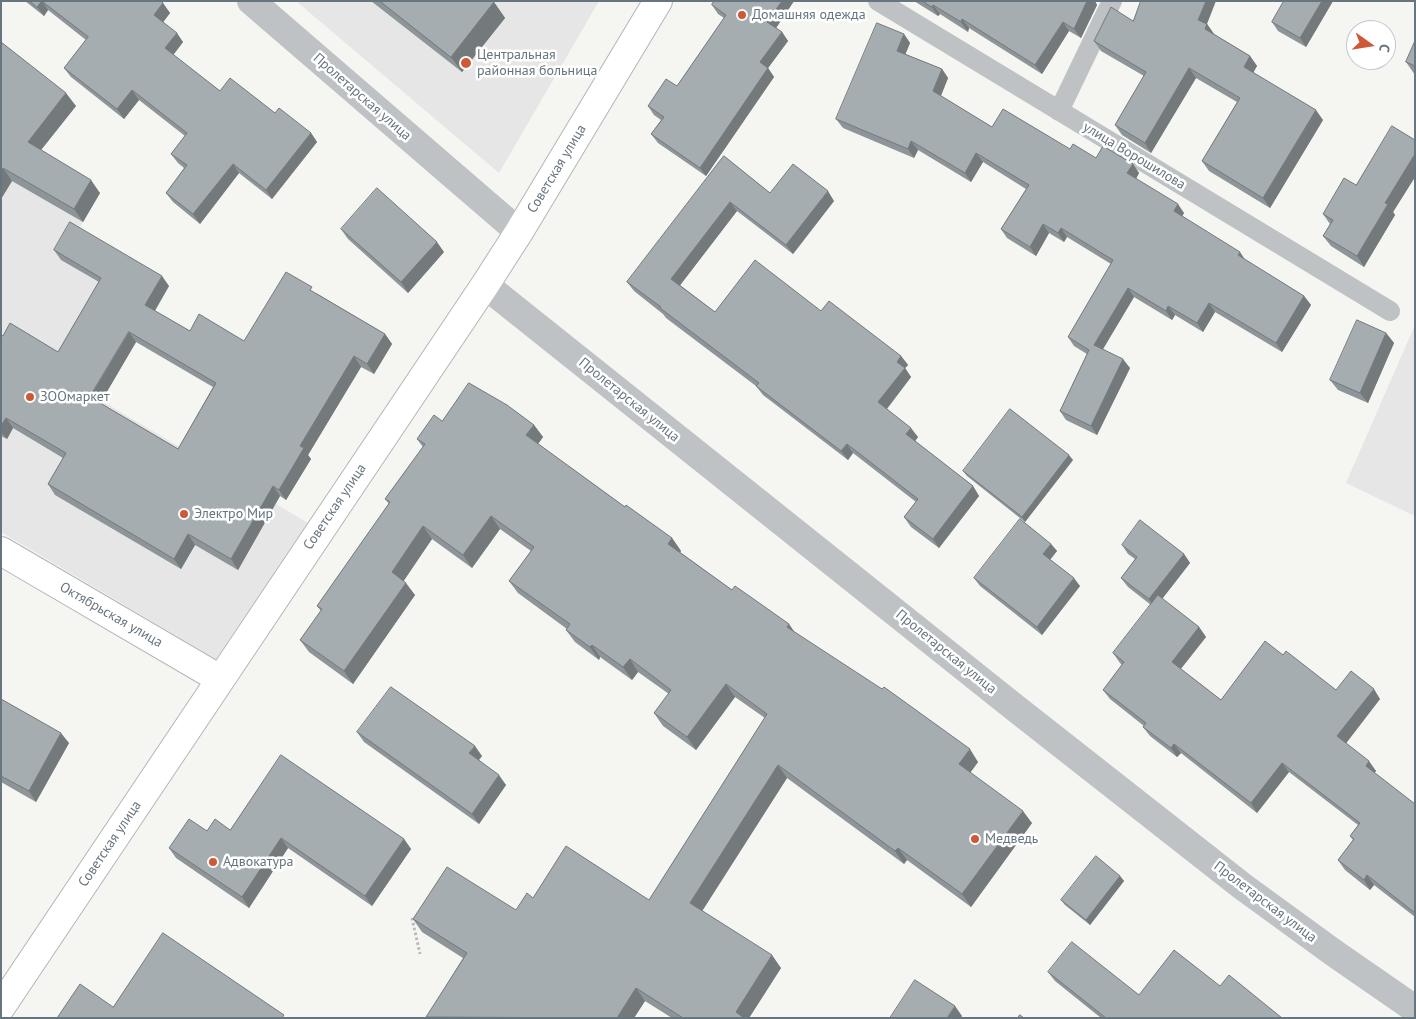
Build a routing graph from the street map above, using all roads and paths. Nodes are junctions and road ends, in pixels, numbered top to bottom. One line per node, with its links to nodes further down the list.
1 (251, 1): 6 (street, Пролетарская улица)
2 (658, 1): 6 (street, Советская улица)
3 (878, 1): 5 (lane, улица Ворошилова)
4 (1112, 1): 5 (lane)
5 (1060, 111): 8 (lane, улица Ворошилова)
6 (518, 232): 7 (street, Советская улица)
7 (485, 285): 10 (street, Советская улица); 14 (street, Пролетарская улица)
8 (1390, 310)
9 (1, 551): 10 (street, Октябрьская улица)
10 (220, 679): 13 (street, Советская улица)
11 (412, 918): 12 (path)
12 (420, 954)
13 (1, 1007)
14 (1415, 1009)

